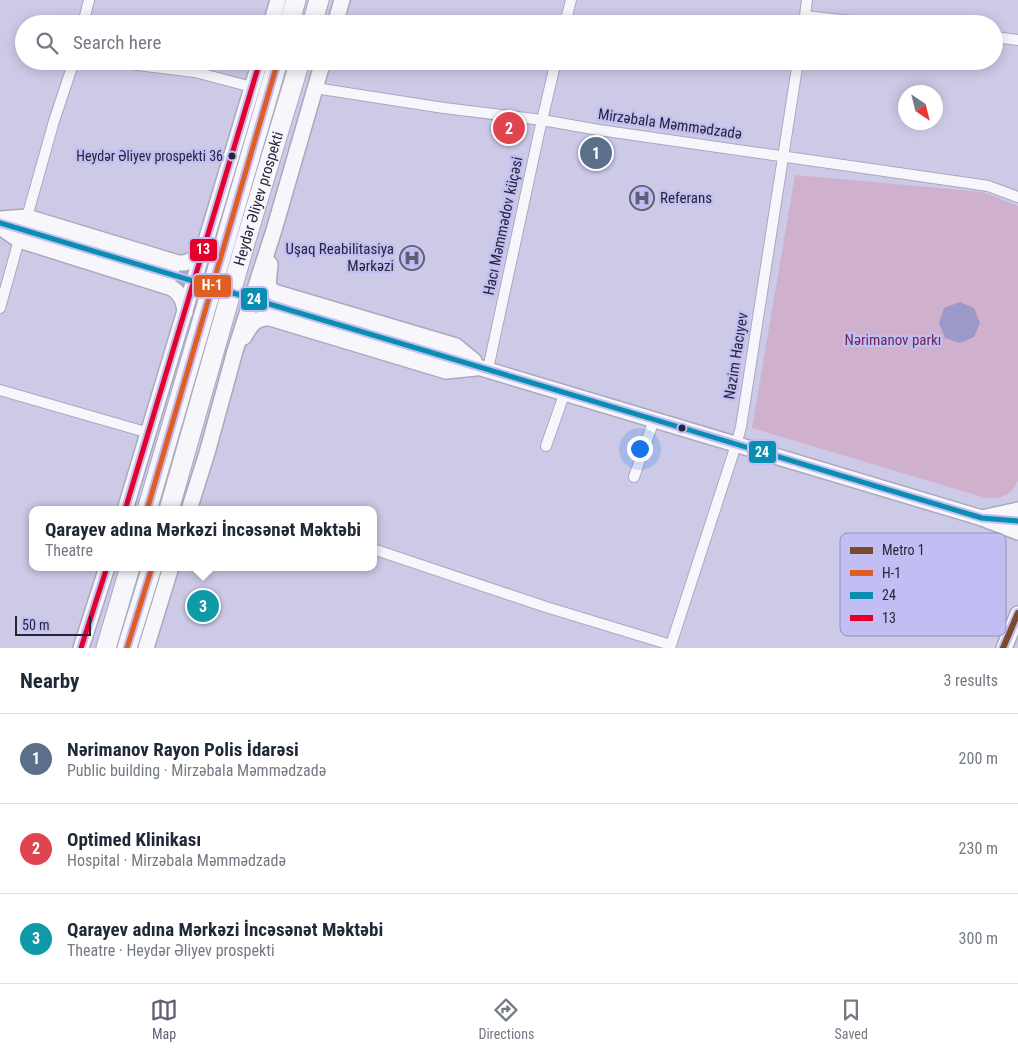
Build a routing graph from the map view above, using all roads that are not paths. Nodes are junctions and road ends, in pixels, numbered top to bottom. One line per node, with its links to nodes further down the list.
1 (89, 0): 8 (street)
2 (278, 0): 9 (street)
3 (296, 0): 10 (highway)
4 (319, 0): 11 (highway)
5 (342, 0): 12 (street)
6 (571, 0): 13 (street)
7 (807, 0): 14 (street)
8 (85, 15)
9 (274, 15)
10 (292, 15)
11 (315, 15)
12 (338, 15)
13 (567, 15)
14 (805, 15)
15 (1003, 38): 16 (street)
16 (1018, 40)
17 (71, 70): 30 (street)
18 (179, 70): 25 (street)
19 (257, 70): 25 (street)
20 (275, 70): 50 (highway, Heydər Əliyev prospekti)
21 (297, 70): 51 (highway, Heydər Əliyev prospekti)
22 (321, 70): 26 (street)
23 (554, 70): 27 (street, Hacı Məmmədov küçəsi)
24 (797, 70): 28 (street, Nazim Hacıyev)
25 (252, 87): 35 (street)
26 (315, 88): 27 (street, Mirzəbala Məmmədzadə); 33 (street)
27 (542, 120): 28 (street, Mirzəbala Məmmədzadə); 41 (street, Hacı Məmmədov küçəsi)
28 (783, 156): 29 (street, Mirzəbala Məmmədzadə); 46 (street, Nazim Hacıyev)
29 (1018, 197)
30 (27, 217): 31 (street); 35 (street)
31 (0, 221): 36 (street)
32 (0, 227): 34 (street)
33 (274, 230): 40 (street); 41 (street)
34 (19, 240): 38 (street); 39 (street)
35 (205, 245): 39 (street)
36 (172, 274)
37 (274, 306): 41 (street)
38 (0, 308)
39 (185, 314): 45 (street)
40 (235, 351): 41 (street); 52 (street)
41 (480, 367): 43 (street)
42 (0, 390): 45 (street)
43 (565, 392): 44 (street); 47 (street)
44 (654, 420): 46 (street); 48 (street)
45 (149, 433): 49 (street)
46 (736, 445): 54 (street); 63 (street, Nazim Hacıyev)
47 (546, 446)
48 (634, 476)
49 (126, 506)
50 (148, 506)
51 (170, 506)
52 (190, 506)
53 (1018, 510): 54 (street)
54 (982, 518): 55 (street); 56 (street)
55 (1018, 521)
56 (1018, 532)
57 (377, 550): 63 (street)
58 (106, 571): 64 (street)
59 (129, 571): 65 (highway)
60 (151, 571): 66 (highway)
61 (170, 571): 67 (street)
62 (1018, 614): 68 (street)
63 (670, 647)
64 (81, 648)
65 (106, 648)
66 (127, 648)
67 (146, 648)
68 (1004, 648)

